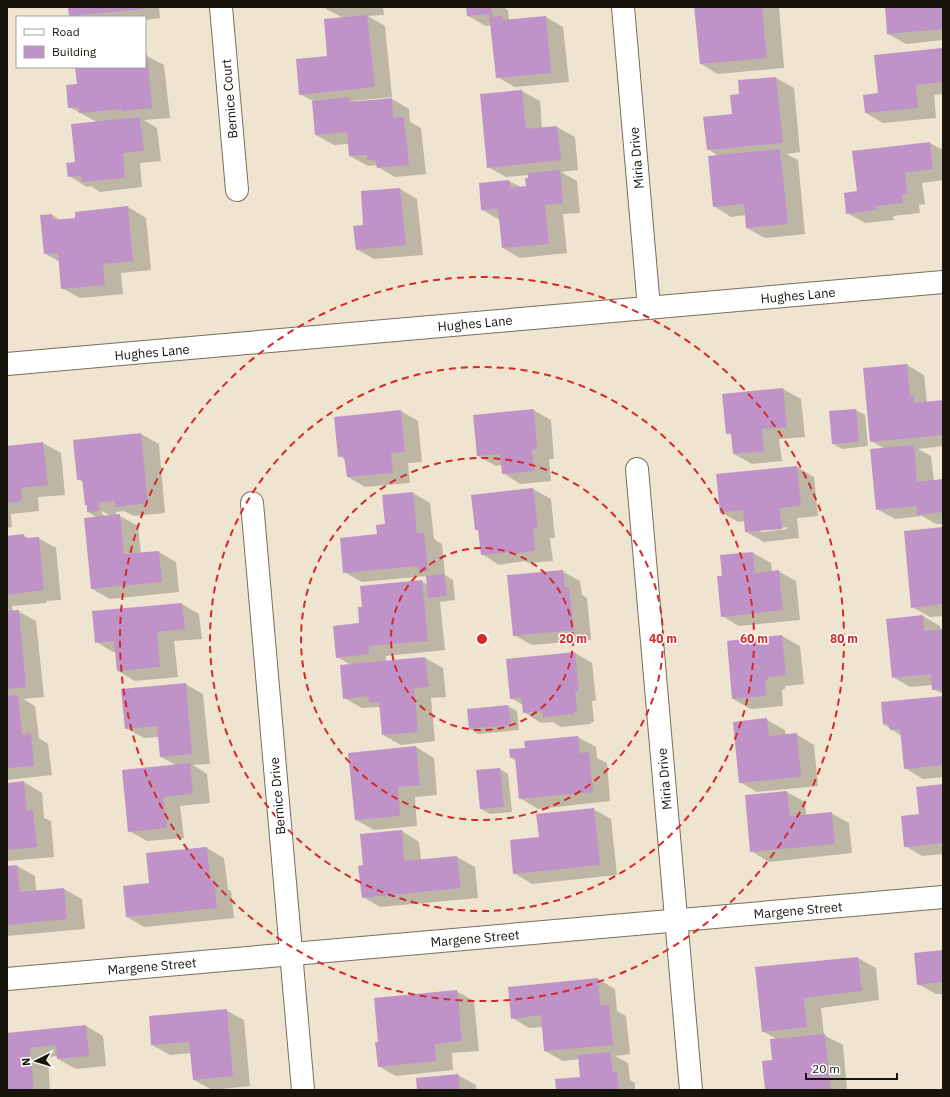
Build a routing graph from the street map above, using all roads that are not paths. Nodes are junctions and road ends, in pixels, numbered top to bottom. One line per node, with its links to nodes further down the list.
1 (221, 7): 3 (street, Bernice Court)
2 (623, 7): 5 (street, Miria Drive)
3 (237, 190)
4 (943, 282): 5 (street, Hughes Lane)
5 (649, 308): 6 (street, Hughes Lane)
6 (7, 364)
7 (637, 469): 10 (street, Miria Drive)
8 (252, 503): 11 (street, Bernice Drive)
9 (943, 897): 10 (street, Margene Street)
10 (676, 920): 11 (street, Margene Street); 14 (street, Miria Drive)
11 (291, 954): 12 (street, Margene Street); 13 (street, Bernice Drive)
12 (7, 979)
13 (303, 1090)
14 (691, 1090)

